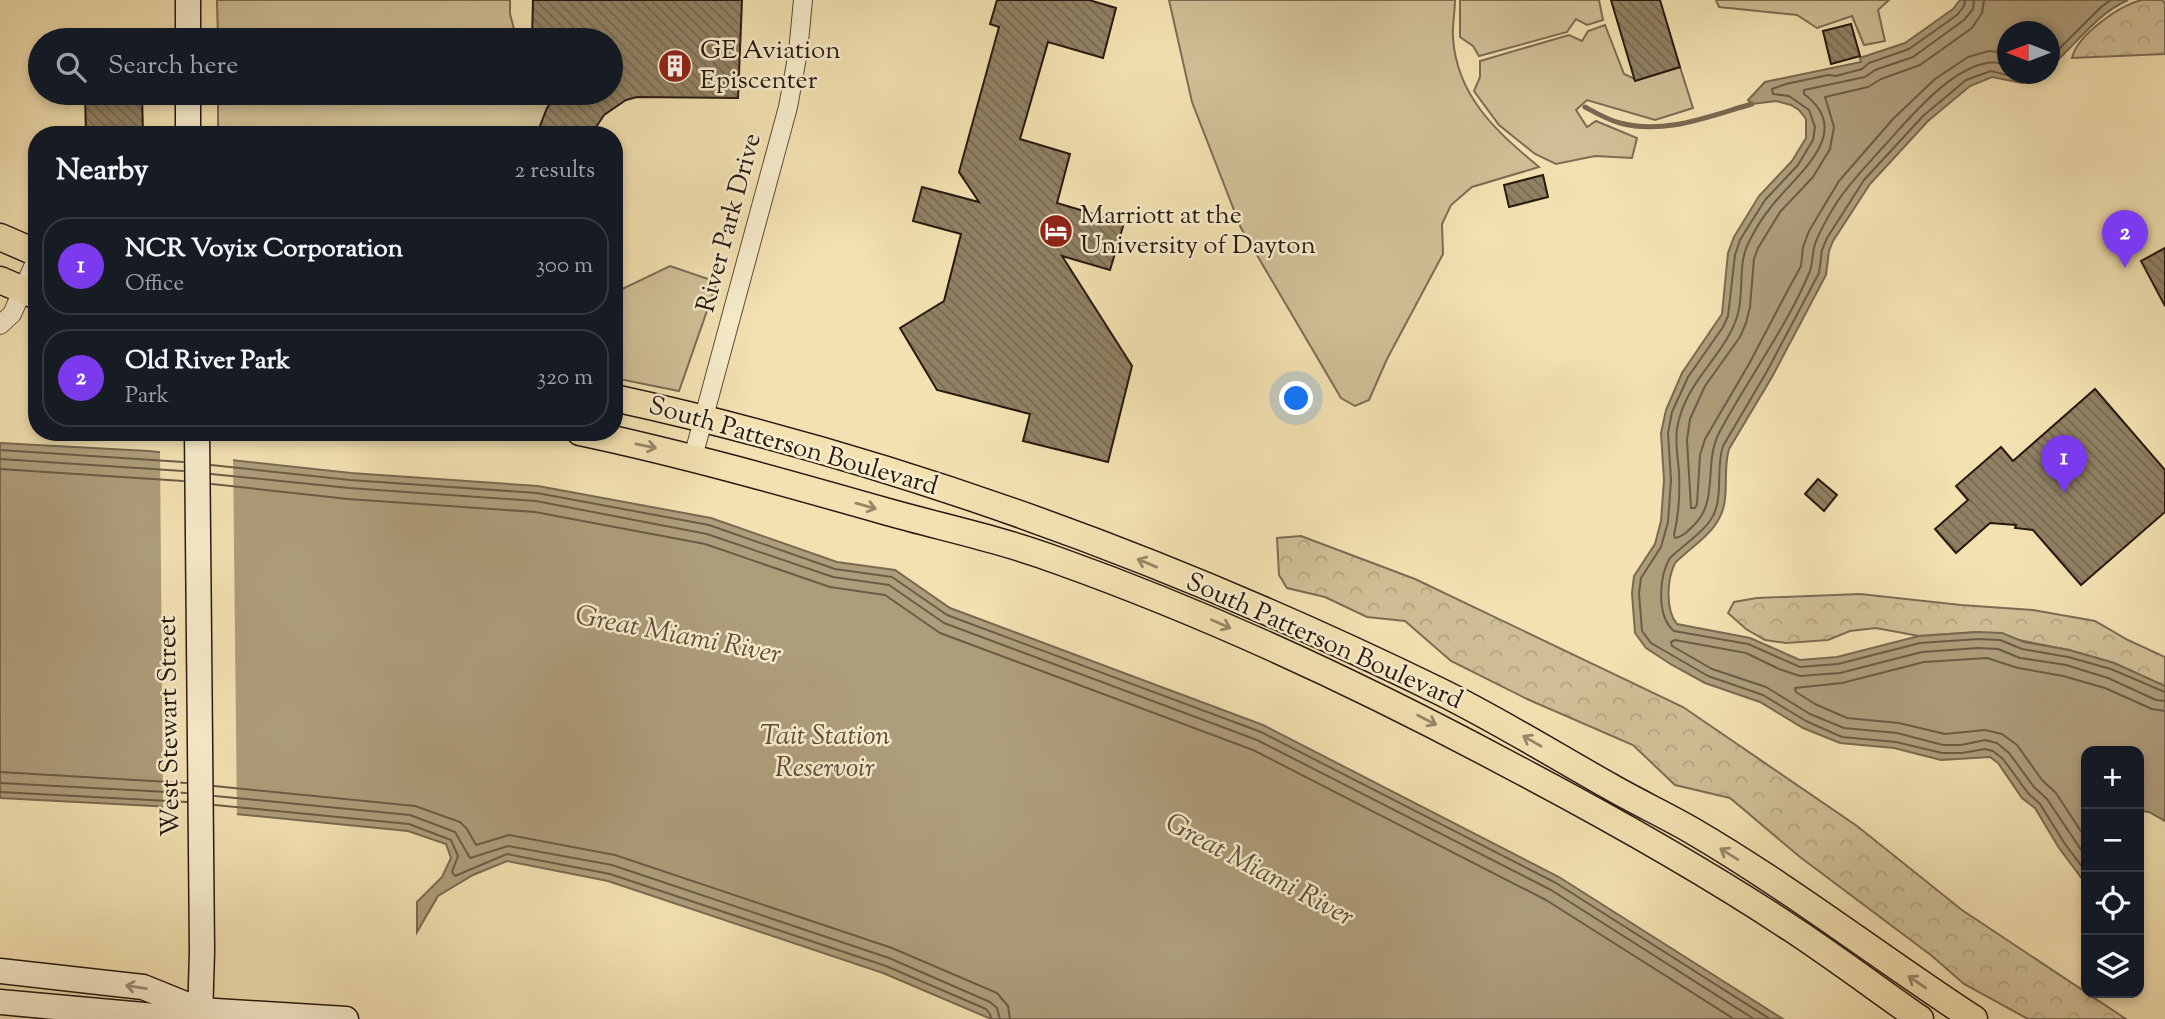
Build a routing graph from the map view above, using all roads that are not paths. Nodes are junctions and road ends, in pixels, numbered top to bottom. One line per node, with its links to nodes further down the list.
1 (188, 0): 3 (main road)
2 (803, 0): 11 (street, River Park Drive)
3 (188, 28)
4 (188, 105): 5 (main road)
5 (188, 126)
6 (0, 237): 7 (main road)
7 (28, 249)
8 (20, 289): 9 (street)
9 (0, 325)
10 (623, 400): 11 (main road, South Patterson Boulevard)
11 (703, 417): 14 (street, River Park Drive); 20 (main road, South Patterson Boulevard, one-way to 11)
12 (197, 441): 17 (main road, West Stewart Street)
13 (621, 441): 14 (main road, South Patterson Boulevard, one-way to 14)
14 (693, 457): 19 (main road, South Patterson Boulevard, one-way to 19)
15 (0, 971): 17 (main road, one-way to 15)
16 (0, 1002): 17 (main road)
17 (200, 1015): 18 (main road)
18 (346, 1019)
19 (1920, 1019)
20 (1974, 1019)

